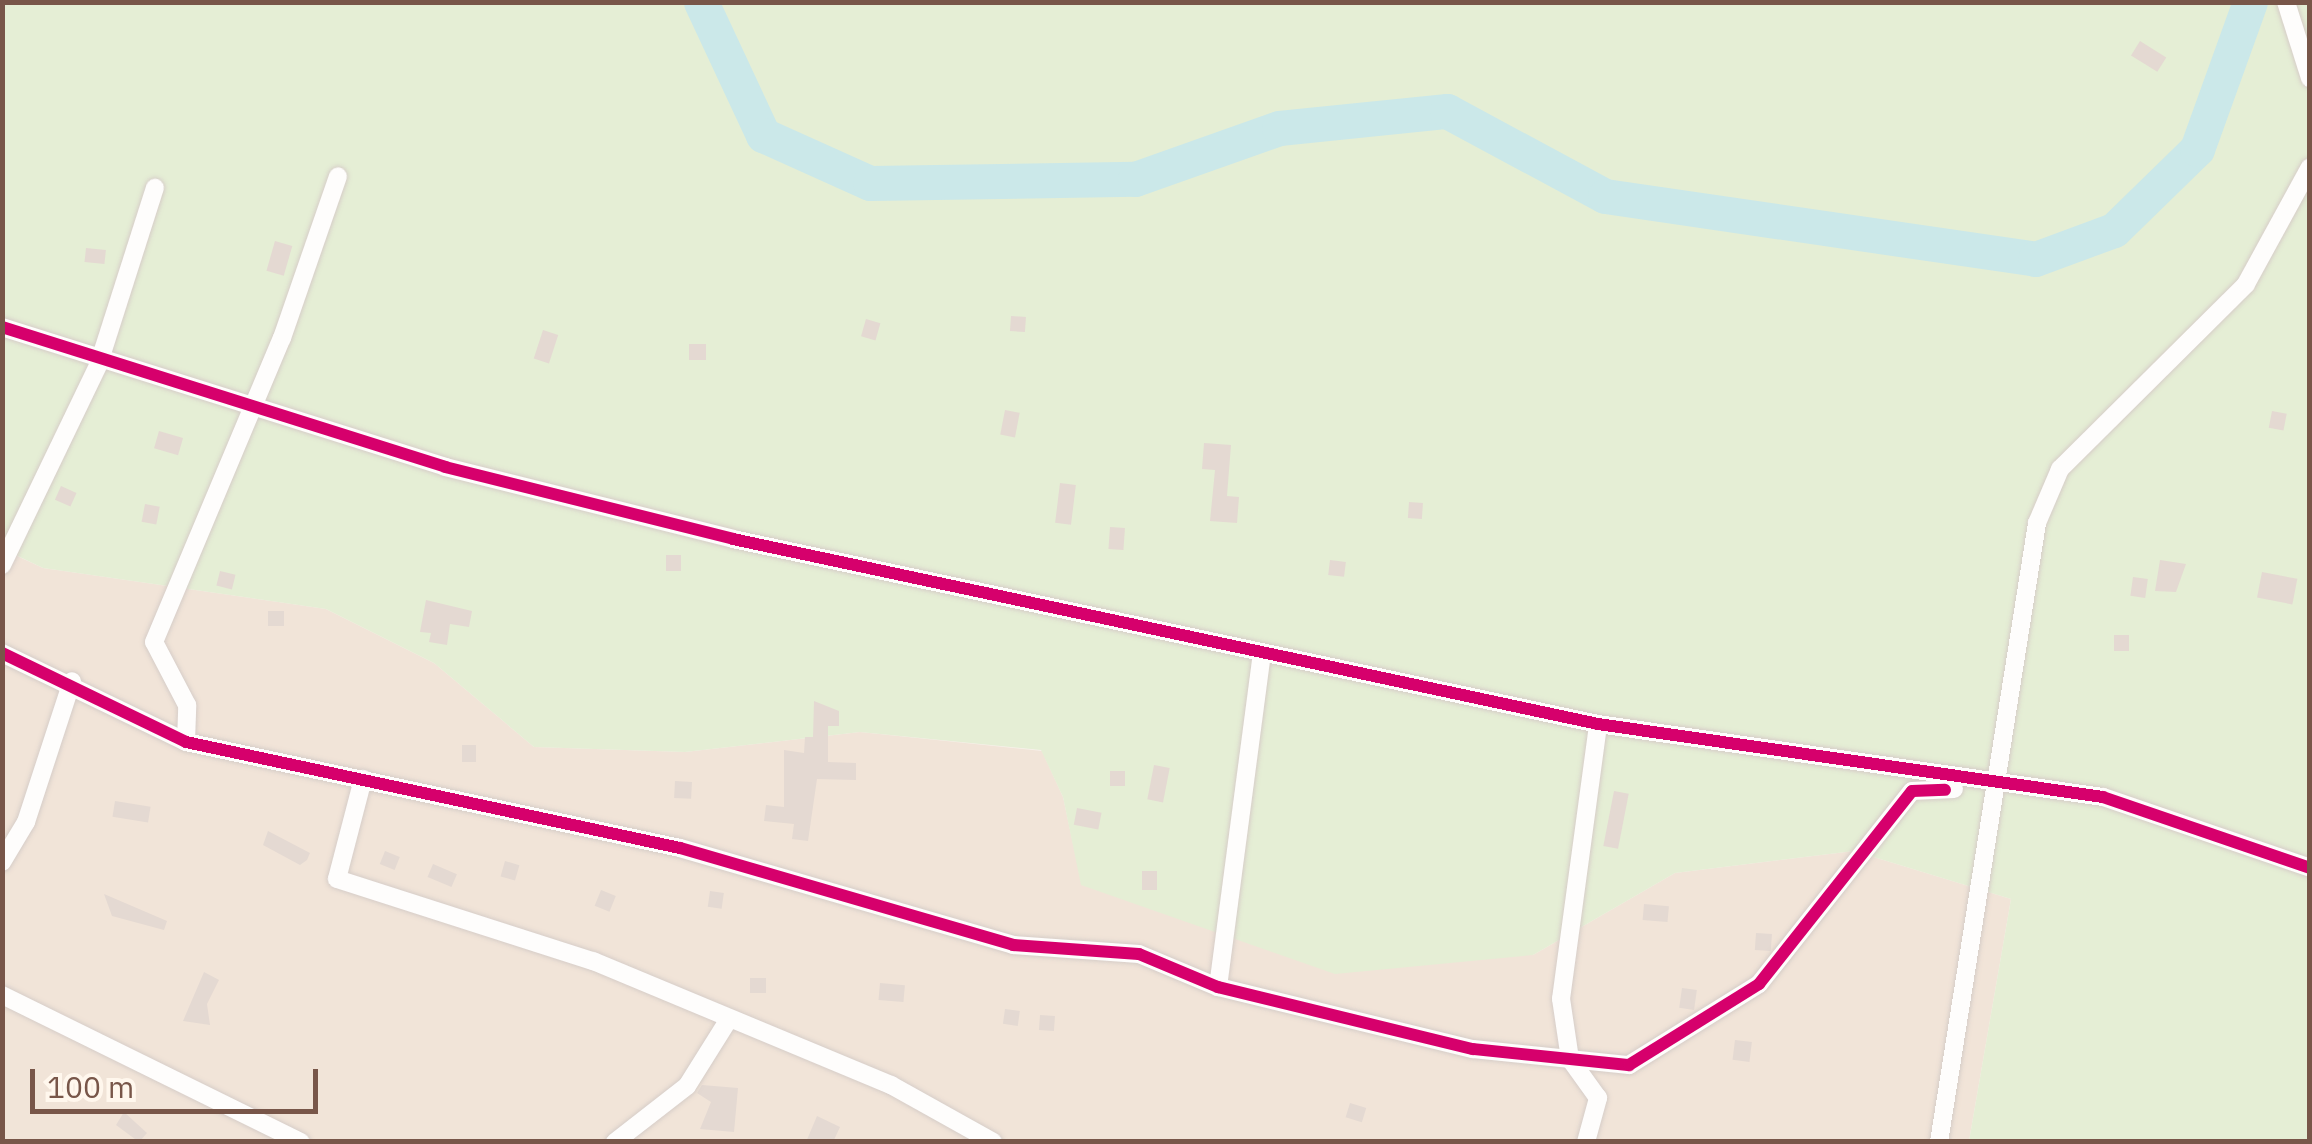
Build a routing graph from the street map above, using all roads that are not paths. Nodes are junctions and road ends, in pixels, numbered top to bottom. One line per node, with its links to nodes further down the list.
1 (2286, 2): 2 (street)
2 (2310, 78)
3 (2310, 167): 16 (street)
4 (338, 176): 8 (street)
5 (155, 188): 7 (street)
6 (2, 327): 7 (street)
7 (99, 363): 8 (street); 9 (street)
8 (256, 402): 11 (street); 14 (street)
9 (2, 565)
10 (2, 653): 12 (street)
11 (1262, 653): 13 (street); 19 (street)
12 (72, 681): 14 (street); 17 (street)
13 (1598, 724): 16 (street); 22 (street)
14 (186, 742): 15 (street)
15 (363, 778): 19 (street); 21 (street)
16 (1995, 788): 18 (street); 22 (street); 27 (street)
17 (2, 862)
18 (2310, 868)
19 (1218, 986): 22 (street)
20 (2, 995): 23 (street)
21 (729, 1019): 24 (street); 25 (street)
22 (1570, 1059): 26 (street)
23 (301, 1142)
24 (614, 1142)
25 (993, 1142)
26 (1586, 1142)
27 (1939, 1142)

